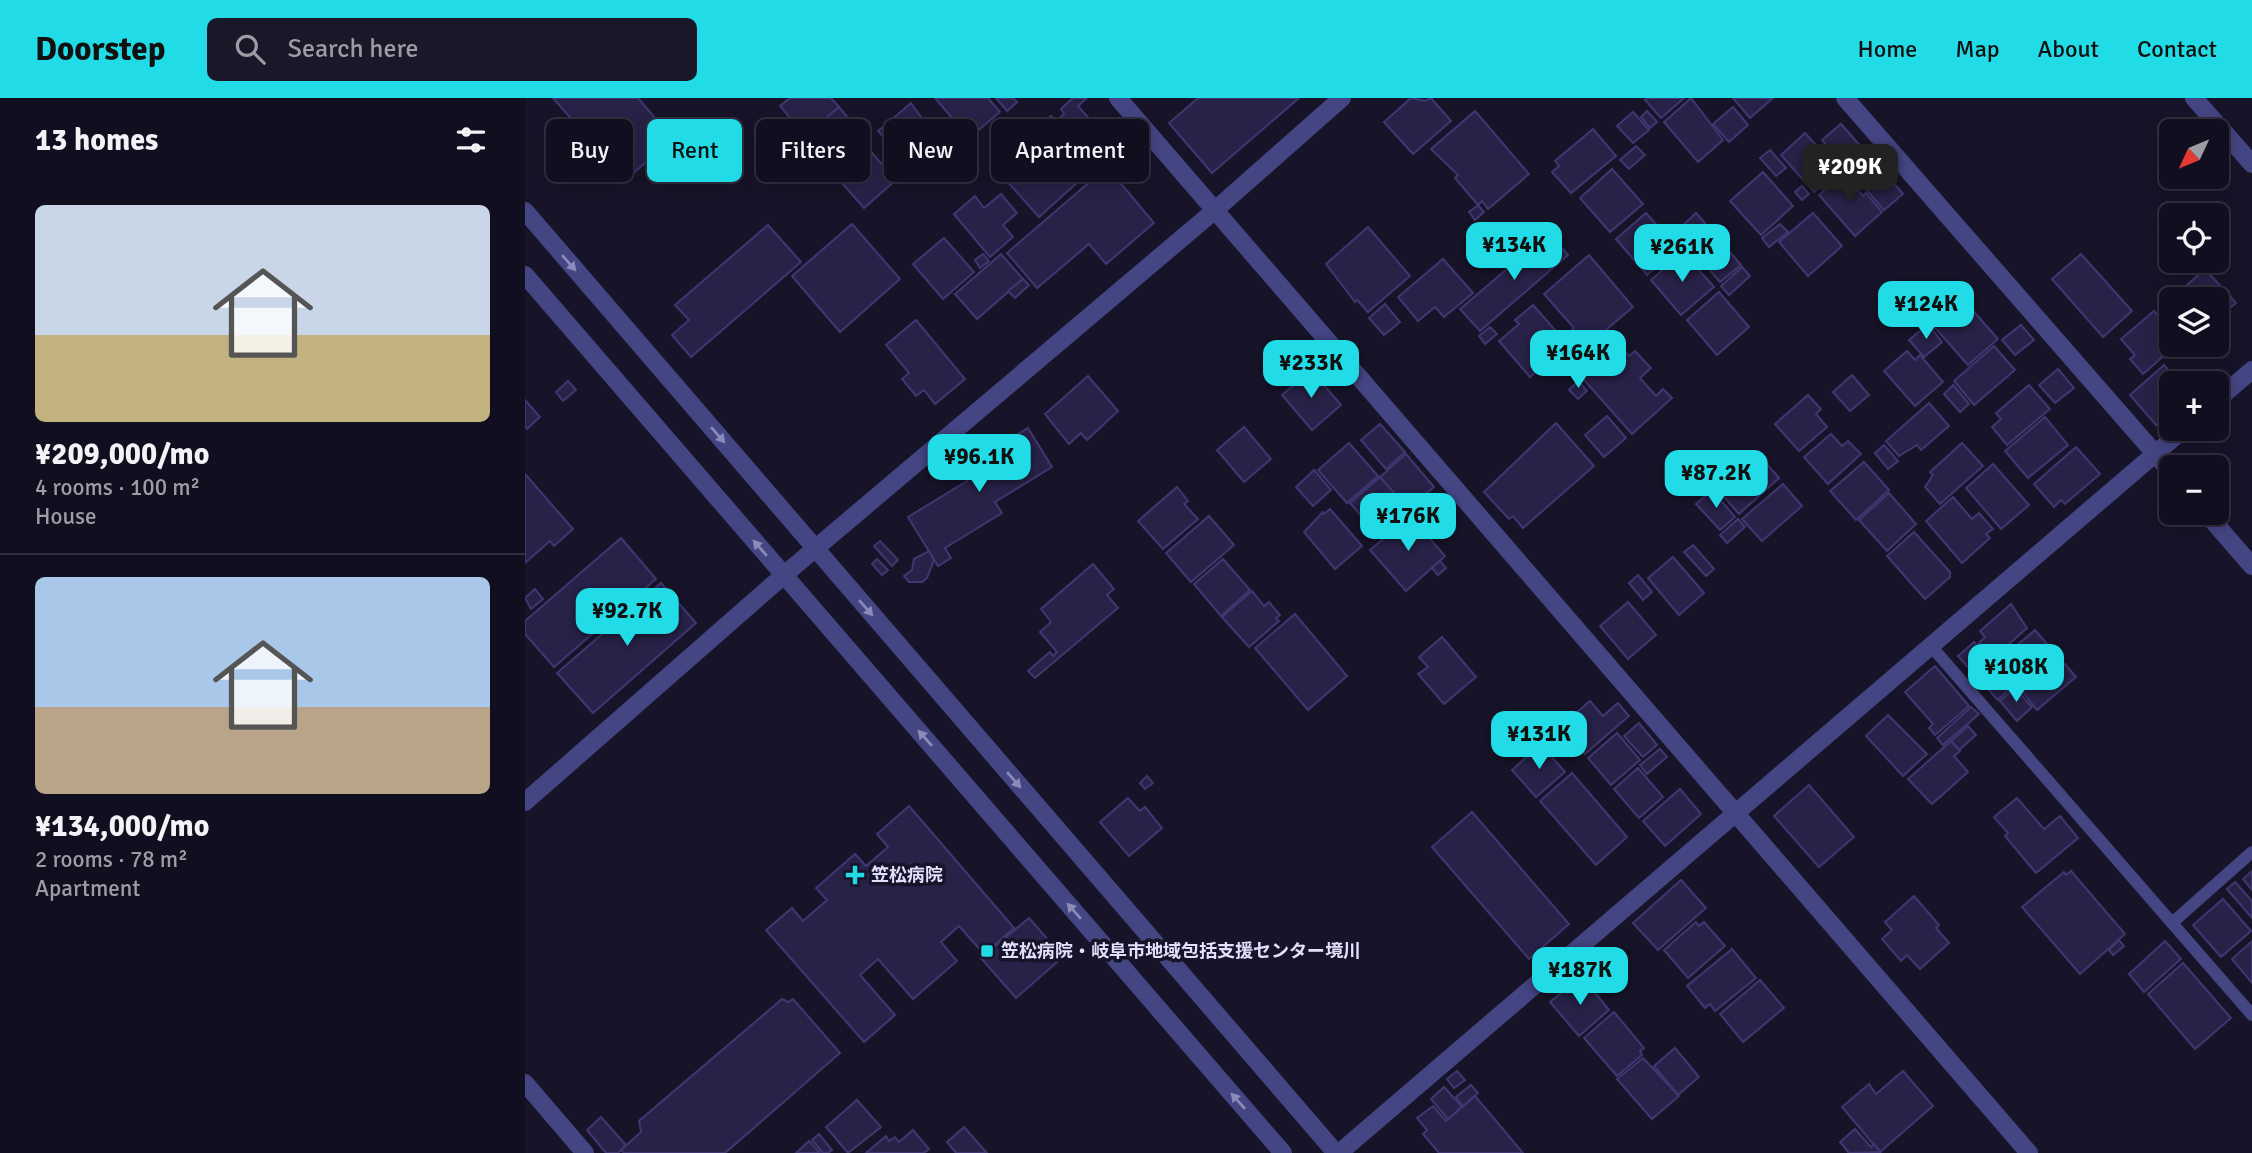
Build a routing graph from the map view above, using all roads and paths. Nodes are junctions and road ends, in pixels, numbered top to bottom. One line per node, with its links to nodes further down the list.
1 (1118, 98): 7 (street)
2 (1342, 98): 7 (street)
3 (1845, 98): 12 (street)
4 (2194, 98): 5 (street)
5 (2252, 164)
6 (525, 211): 15 (street, one-way to 15)
7 (1214, 211): 15 (street); 20 (street)
8 (525, 275): 17 (street, one-way to 8)
9 (2252, 370): 10 (street)
10 (2229, 390)
11 (2170, 441): 12 (street)
12 (2155, 453): 13 (street); 18 (street)
13 (2159, 457)
14 (2216, 525): 16 (street)
15 (815, 549): 17 (street); 27 (street, one-way to 27)
16 (2252, 566)
17 (784, 575): 19 (street); 26 (street, one-way to 17)
18 (1931, 646): 20 (street); 22 (lane)
19 (525, 802)
20 (1737, 813): 27 (street); 28 (street)
21 (2252, 852): 22 (lane)
22 (2172, 923): 23 (lane)
23 (2252, 1015)
24 (525, 1083): 25 (street)
25 (585, 1153)
26 (1283, 1153)
27 (1337, 1153)
28 (2029, 1153)

